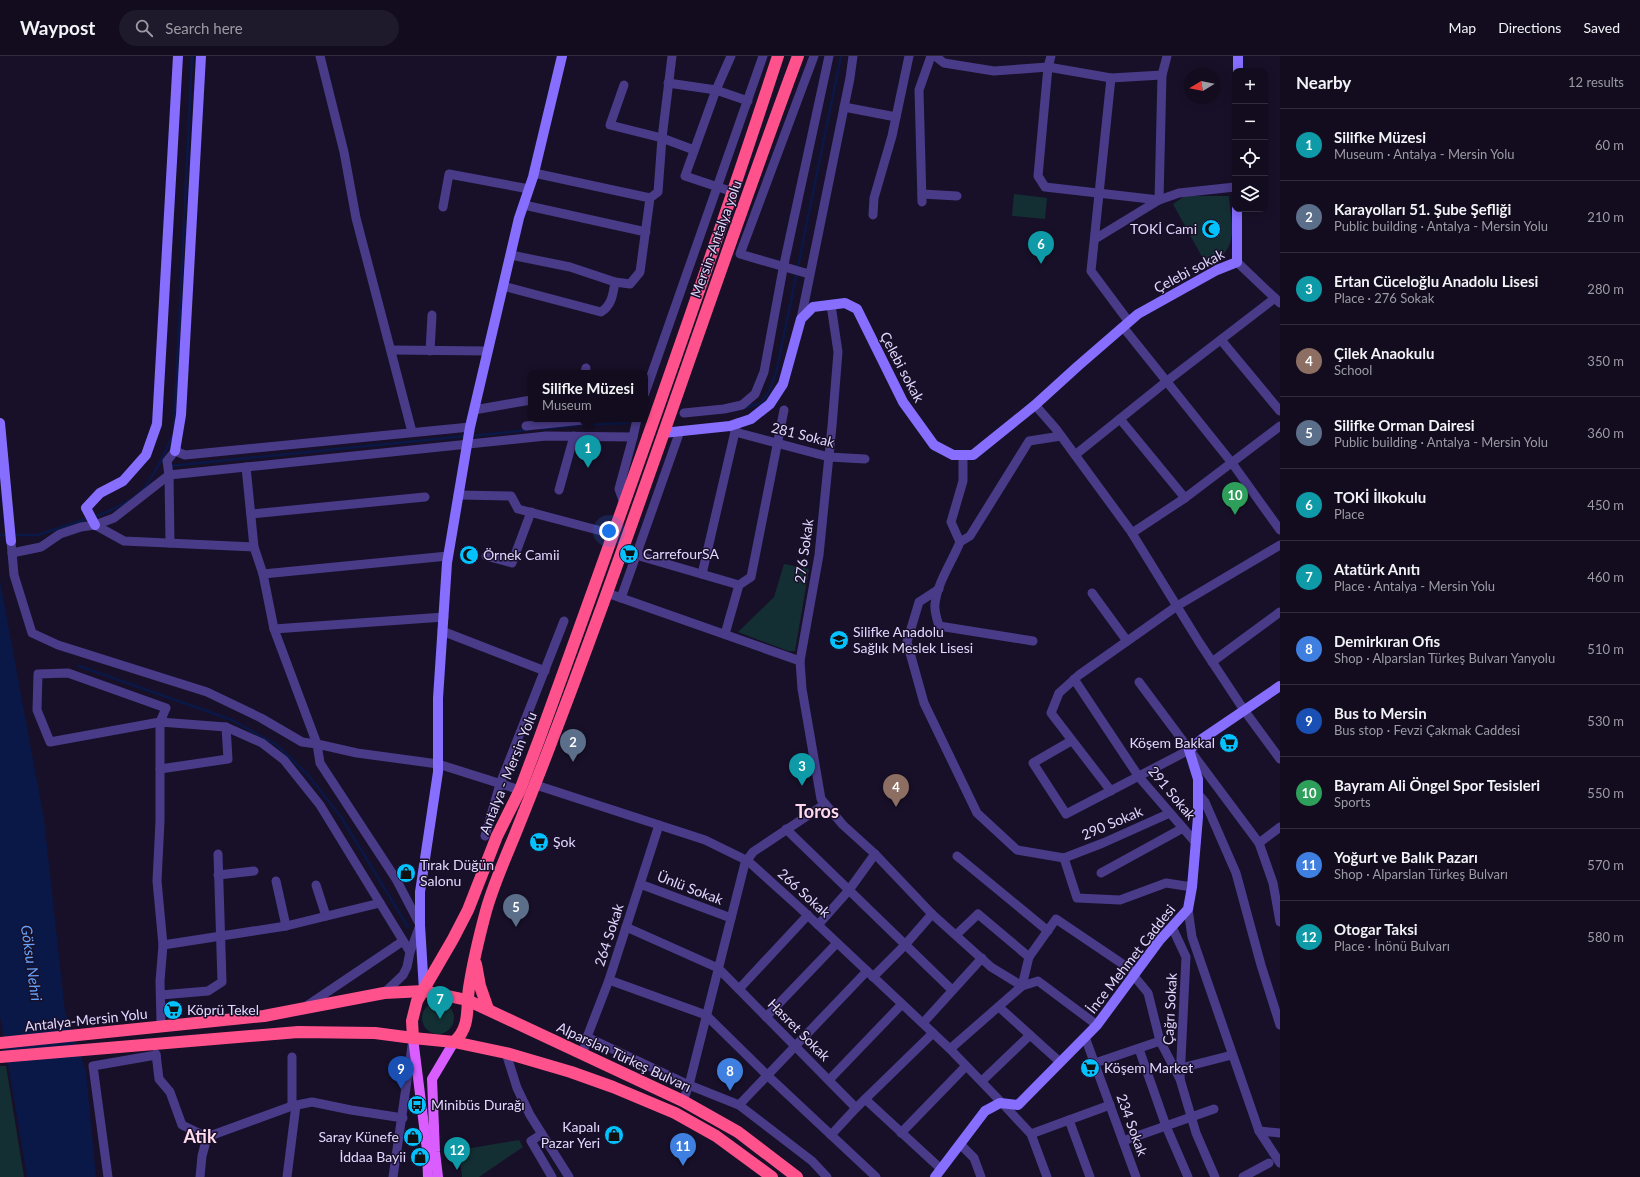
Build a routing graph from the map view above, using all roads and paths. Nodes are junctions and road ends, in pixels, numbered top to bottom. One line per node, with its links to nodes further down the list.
1 (178, 56): 101 (street)
2 (200, 56): 86 (street)
3 (320, 56): 58 (street)
4 (562, 56): 31 (street)
5 (672, 56): 23 (street)
6 (731, 56): 25 (street)
7 (763, 56): 26 (street)
8 (778, 56): 35 (highway, Mersin-Antalya yolu)
9 (798, 56): 79 (highway, Mersin-Antalya yolu)
10 (814, 56): 48 (street)
11 (829, 56): 48 (street)
12 (853, 56): 27 (street)
13 (909, 56): 28 (street)
14 (931, 56): 37 (street)
15 (935, 56): 19 (street)
16 (1051, 56): 19 (street)
17 (1167, 56): 21 (street)
18 (1238, 56): 20 (street)
19 (1048, 67): 22 (street); 36 (street)
20 (1238, 68)
21 (1162, 75): 22 (street); 39 (street)
22 (1111, 78): 36 (street)
23 (668, 83): 25 (street); 29 (street)
24 (624, 85): 29 (street)
25 (716, 90): 26 (street); 30 (street)
26 (748, 101): 32 (street)
27 (844, 107): 28 (street); 49 (street)
28 (896, 117): 43 (street)
29 (662, 138): 30 (street); 38 (street)
30 (694, 150): 32 (street)
31 (534, 173): 34 (street); 38 (street)
32 (718, 187): 35 (street); 62 (street)
33 (1232, 187): 39 (street)
34 (529, 189): 40 (street); 41 (street)
35 (733, 192): 80 (highway, Mersin-Antalya yolu)
36 (1099, 195): 39 (street); 45 (street)
37 (957, 196)
38 (650, 198): 44 (street)
39 (1159, 200): 45 (street)
40 (524, 205): 44 (street); 46 (street)
41 (443, 207)
42 (1237, 212): 47 (street, Çelebi sokak)
43 (873, 215)
44 (646, 232): 50 (street)
45 (1095, 239): 56 (street)
46 (511, 255): 50 (street); 51 (street)
47 (1237, 262): 52 (street); 56 (street, Çelebi sokak)
48 (786, 268): 49 (street); 68 (street)
49 (809, 274): 55 (street)
50 (616, 282): 51 (street)
51 (503, 286): 60 (street)
52 (1278, 301): 57 (street)
53 (831, 305): 55 (street, Çelebi sokak); 87 (street, Çelebi sokak); 89 (street, 276 Sokak)
54 (432, 315): 59 (street)
55 (801, 319): 76 (street)
56 (1126, 325): 61 (street); 64 (street, Çelebi sokak)
57 (1221, 340): 61 (street); 67 (street)
58 (391, 350): 59 (street); 78 (street)
59 (430, 351): 60 (street)
60 (488, 352): 65 (street)
61 (1167, 381): 69 (street); 91 (street)
62 (648, 385)
63 (528, 401): 65 (street)
64 (1035, 405): 82 (street); 87 (street, Çelebi sokak)
65 (474, 410): 75 (street)
66 (784, 410): 84 (street)
67 (1280, 411)
68 (684, 413)
69 (1120, 419): 88 (street); 97 (street)
70 (555, 422): 73 (street)
71 (636, 422): 83 (street)
72 (0, 423): 105 (street)
73 (526, 426)
74 (1280, 426): 91 (street)
75 (470, 427): 78 (street); 85 (street)
76 (736, 428): 77 (street); 84 (street, 281 Sokak); 115 (street)
77 (680, 431): 79 (street); 111 (street)
78 (412, 432): 86 (street)
79 (663, 433): 118 (highway, Antalya - Mersin Yolu)
80 (648, 435): 98 (highway, Antalya - Mersin Yolu)
81 (574, 436): 83 (street); 85 (street); 94 (street)
82 (1061, 436): 88 (street); 106 (street)
83 (633, 437): 98 (street)
84 (778, 443): 89 (street, 281 Sokak); 116 (street)
85 (466, 444): 92 (street); 95 (street)
86 (175, 451): 93 (street)
87 (963, 455): 106 (street)
88 (1075, 455): 104 (street)
89 (829, 457): 90 (street, 281 Sokak); 130 (street, 276 Sokak)
90 (865, 459)
91 (1232, 463): 97 (street); 102 (street)
92 (246, 467): 93 (street); 100 (street)
93 (169, 475): 101 (street); 107 (street)
94 (559, 490)
95 (458, 495): 99 (street); 112 (street)
96 (425, 497): 100 (street)
97 (1185, 498): 104 (street)
98 (624, 503): 148 (highway, Antalya - Mersin Yolu)
99 (531, 512): 103 (street); 113 (street)
100 (251, 514): 109 (street)
101 (95, 525): 107 (street); 110 (street)
102 (1280, 530)
103 (605, 532)
104 (1132, 533): 121 (street)
105 (11, 541): 110 (street)
106 (960, 542): 117 (street)
107 (170, 543): 109 (street)
108 (1280, 545): 121 (street)
109 (254, 547): 114 (street)
110 (12, 553): 140 (street)
111 (636, 555): 115 (street); 120 (street)
112 (448, 556): 114 (street); 123 (street)
113 (486, 556)
114 (263, 574): 125 (street)
115 (702, 574): 116 (street)
116 (739, 585): 127 (street)
117 (939, 589): 128 (street); 163 (street)
118 (607, 593): 120 (street); 147 (highway, Antalya - Mersin Yolu)
119 (1092, 593): 129 (street)
120 (621, 598): 127 (street)
121 (1177, 606): 129 (street); 131 (street)
122 (1280, 612): 131 (street)
123 (444, 618): 125 (street); 126 (street)
124 (564, 621): 132 (street)
125 (274, 629): 140 (street)
126 (442, 631): 132 (street); 143 (street)
127 (725, 634): 130 (street)
128 (1033, 641)
129 (1127, 641): 133 (street)
130 (800, 661): 151 (street, 276 Sokak)
131 (1212, 662): 136 (street)
132 (545, 671): 146 (street)
133 (1074, 679): 139 (street); 145 (street, 291 Sokak)
134 (1139, 682): 141 (street)
135 (1280, 686): 136 (street)
136 (1244, 710): 141 (street); 142 (street)
137 (160, 722): 137 (street); 138 (street); 144 (street)
138 (226, 727): 144 (street); 173 (street)
139 (1071, 741): 149 (street); 149 (street)
140 (317, 744): 143 (street); 180 (street)
141 (1189, 750): 145 (street); 150 (street, İnce Mehmet Caddesi); 159 (street)
142 (1280, 758)
143 (438, 764): 146 (street); 180 (street)
144 (160, 768): 190 (street)
145 (1139, 777): 149 (street); 152 (street, 291 Sokak)
146 (500, 784): 148 (street); 157 (street)
147 (536, 784): 153 (street, 266 Sokak); 193 (highway, Antalya - Mersin Yolu)
148 (520, 790): 203 (highway, Antalya - Mersin Yolu)
149 (1111, 791)
150 (1198, 794): 158 (street, İnce Mehmet Caddesi); 216 (street)
151 (823, 801): 156 (street); 161 (street)
152 (1170, 813): 155 (street, 291 Sokak); 163 (street, 290 Sokak)
153 (659, 825): 164 (street, 266 Sokak); 169 (street, 264 Sokak)
154 (1280, 827): 159 (street)
155 (1183, 828): 158 (street, 291 Sokak); 166 (street)
156 (786, 829): 164 (street); 172 (street)
157 (485, 836)
158 (1196, 843): 171 (street, İnce Mehmet Caddesi)
159 (1258, 843): 179 (street)
160 (218, 854): 167 (street)
161 (875, 854): 172 (street); 175 (street)
162 (957, 856): 185 (street)
163 (1064, 858): 171 (street)
164 (747, 861): 176 (street, 266 Sokak); 178 (street)
165 (254, 871): 167 (street)
166 (1101, 873)
167 (218, 875): 187 (street)
168 (276, 881): 182 (street)
169 (640, 884): 178 (street, Ünlü Sokak); 183 (street, 264 Sokak)
170 (316, 885): 177 (street)
171 (1192, 887): 174 (street, İnce Mehmet Caddesi)
172 (848, 890): 181 (street); 191 (street)
173 (380, 903): 177 (street); 188 (street)
174 (1188, 908): 184 (street, İnce Mehmet Caddesi); 230 (street)
175 (932, 914): 186 (street); 191 (street)
176 (808, 915): 181 (street, 266 Sokak); 201 (street)
177 (326, 916): 182 (street)
178 (731, 918): 196 (street)
179 (1280, 922)
180 (420, 925): 192 (street); 203 (street)
181 (818, 925): 189 (street, 266 Sokak)
182 (286, 926): 187 (street)
183 (626, 927): 196 (street, Hasret Sokak); 199 (street, 264 Sokak)
184 (1172, 927): 198 (street, İnce Mehmet Caddesi); 236 (street, Çağrı Sokak)
185 (1048, 931): 194 (street); 198 (street)
186 (956, 935): 194 (street); 195 (street)
187 (220, 937): 190 (street); 205 (street)
188 (403, 941): 192 (street); 209 (street)
189 (837, 943): 197 (street, 266 Sokak); 212 (street)
190 (163, 945): 205 (street)
191 (905, 945): 197 (street); 202 (street)
192 (410, 952): 204 (street)
193 (474, 957): 206 (highway, Antalya - Mersin Yolu); 210 (highway)
194 (1029, 957): 200 (street)
195 (982, 958): 200 (street); 202 (street)
196 (718, 968): 201 (street, Hasret Sokak); 211 (street)
197 (870, 974): 207 (street, 266 Sokak); 225 (street)
198 (1135, 974): 215 (street, İnce Mehmet Caddesi); 222 (street)
199 (609, 980): 211 (street); 219 (street, 264 Sokak)
200 (1022, 986): 208 (street); 215 (street)
201 (739, 989): 212 (street, Hasret Sokak)
202 (952, 990): 214 (street)
203 (424, 991): 204 (highway); 206 (highway, Alparslan Türkeş Bulvarı); 221 (highway)
204 (384, 993): 209 (highway, Antalya-Mersin Yolu)
205 (161, 995): 213 (street)
206 (467, 1000): 210 (highway, Alparslan Türkeş Bulvarı); 223 (highway)
207 (902, 1004): 214 (street, 266 Sokak); 239 (street)
208 (998, 1008): 218 (street); 226 (street)
209 (302, 1009): 224 (highway, Antalya-Mersin Yolu)
210 (488, 1009): 229 (highway, Alparslan Türkeş Bulvarı)
211 (706, 1015): 237 (street); 241 (street)
212 (766, 1017): 225 (street, Hasret Sokak)
213 (161, 1023)
214 (923, 1023): 217 (street, 266 Sokak)
215 (1097, 1025): 220 (street, İnce Mehmet Caddesi)
216 (1280, 1025)
217 (933, 1033): 226 (street, 266 Sokak); 242 (street)
218 (1030, 1035): 233 (street); 240 (street)
219 (587, 1037): 229 (street, 264 Sokak); 241 (street)
220 (1085, 1037): 233 (street, İnce Mehmet Caddesi); 234 (street, 234 Sokak)
221 (413, 1038): 223 (highway); 231 (highway, Antalya-Mersin Yolu); 251 (street); 270 (main road)
222 (1160, 1041): 227 (street, Çağrı Sokak); 238 (street, Çağrı Sokak)
223 (454, 1042): 228 (highway, Alparslan Türkeş Bulvarı); 271 (main road)
224 (0, 1043)
225 (795, 1046): 237 (street); 239 (street, Hasret Sokak)
226 (950, 1049): 235 (street, 266 Sokak)
227 (1139, 1049): 234 (street, Çağrı Sokak); 253 (street)
228 (506, 1053): 257 (street); 274 (highway, Alparslan Türkeş Bulvarı)
229 (583, 1054): 243 (highway, Alparslan Türkeş Bulvarı)
230 (1232, 1055): 236 (street); 254 (street)
231 (0, 1057)
232 (292, 1057): 247 (street)
233 (1060, 1062): 244 (street, İnce Mehmet Caddesi)
234 (1095, 1063): 246 (street, 234 Sokak)
235 (966, 1066): 240 (street, 266 Sokak); 255 (street)
236 (1181, 1068): 238 (street, Çağrı Sokak)
237 (767, 1075): 245 (street); 259 (street)
238 (1180, 1079): 250 (street)
239 (829, 1080): 248 (street, Hasret Sokak)
240 (982, 1081): 244 (street, 266 Sokak)
241 (689, 1084): 243 (street); 245 (street)
242 (865, 1099): 248 (street); 255 (street)
243 (682, 1101): 275 (highway, Alparslan Türkeş Bulvarı)
244 (1002, 1103): 258 (street, 266 Sokak); 262 (street, İnce Mehmet Caddesi)
245 (739, 1105): 276 (street)
246 (1110, 1105): 252 (street); 261 (street, 234 Sokak)
247 (294, 1106): 251 (street); 260 (street); 268 (street)
248 (856, 1108): 259 (street)
249 (1214, 1109): 250 (street)
250 (1191, 1117): 253 (street); 283 (street)
251 (403, 1118): 269 (street)
252 (1069, 1120): 258 (street); 280 (street)
253 (1166, 1126): 261 (street); 282 (street)
254 (1259, 1131): 256 (street); 264 (street)
255 (901, 1133): 265 (street)
256 (1280, 1133)
257 (542, 1134): 272 (street); 273 (street)
258 (1031, 1134): 279 (street)
259 (831, 1135): 277 (street)
260 (207, 1136): 266 (street); 267 (street)
261 (1123, 1141): 281 (street, 234 Sokak)
262 (960, 1144): 265 (street, İnce Mehmet Caddesi); 278 (street)
263 (1268, 1163): 284 (street)
264 (1280, 1163)
265 (938, 1173)
266 (108, 1177)
267 (200, 1177)
268 (286, 1177)
269 (393, 1177)
270 (428, 1177)
271 (438, 1177)
272 (552, 1177)
273 (569, 1177)
274 (772, 1177)
275 (797, 1177)
276 (827, 1177)
277 (876, 1177)
278 (981, 1177)
279 (1046, 1177)
280 (1090, 1177)
281 (1136, 1177)
282 (1188, 1177)
283 (1215, 1177)
284 (1243, 1177)

